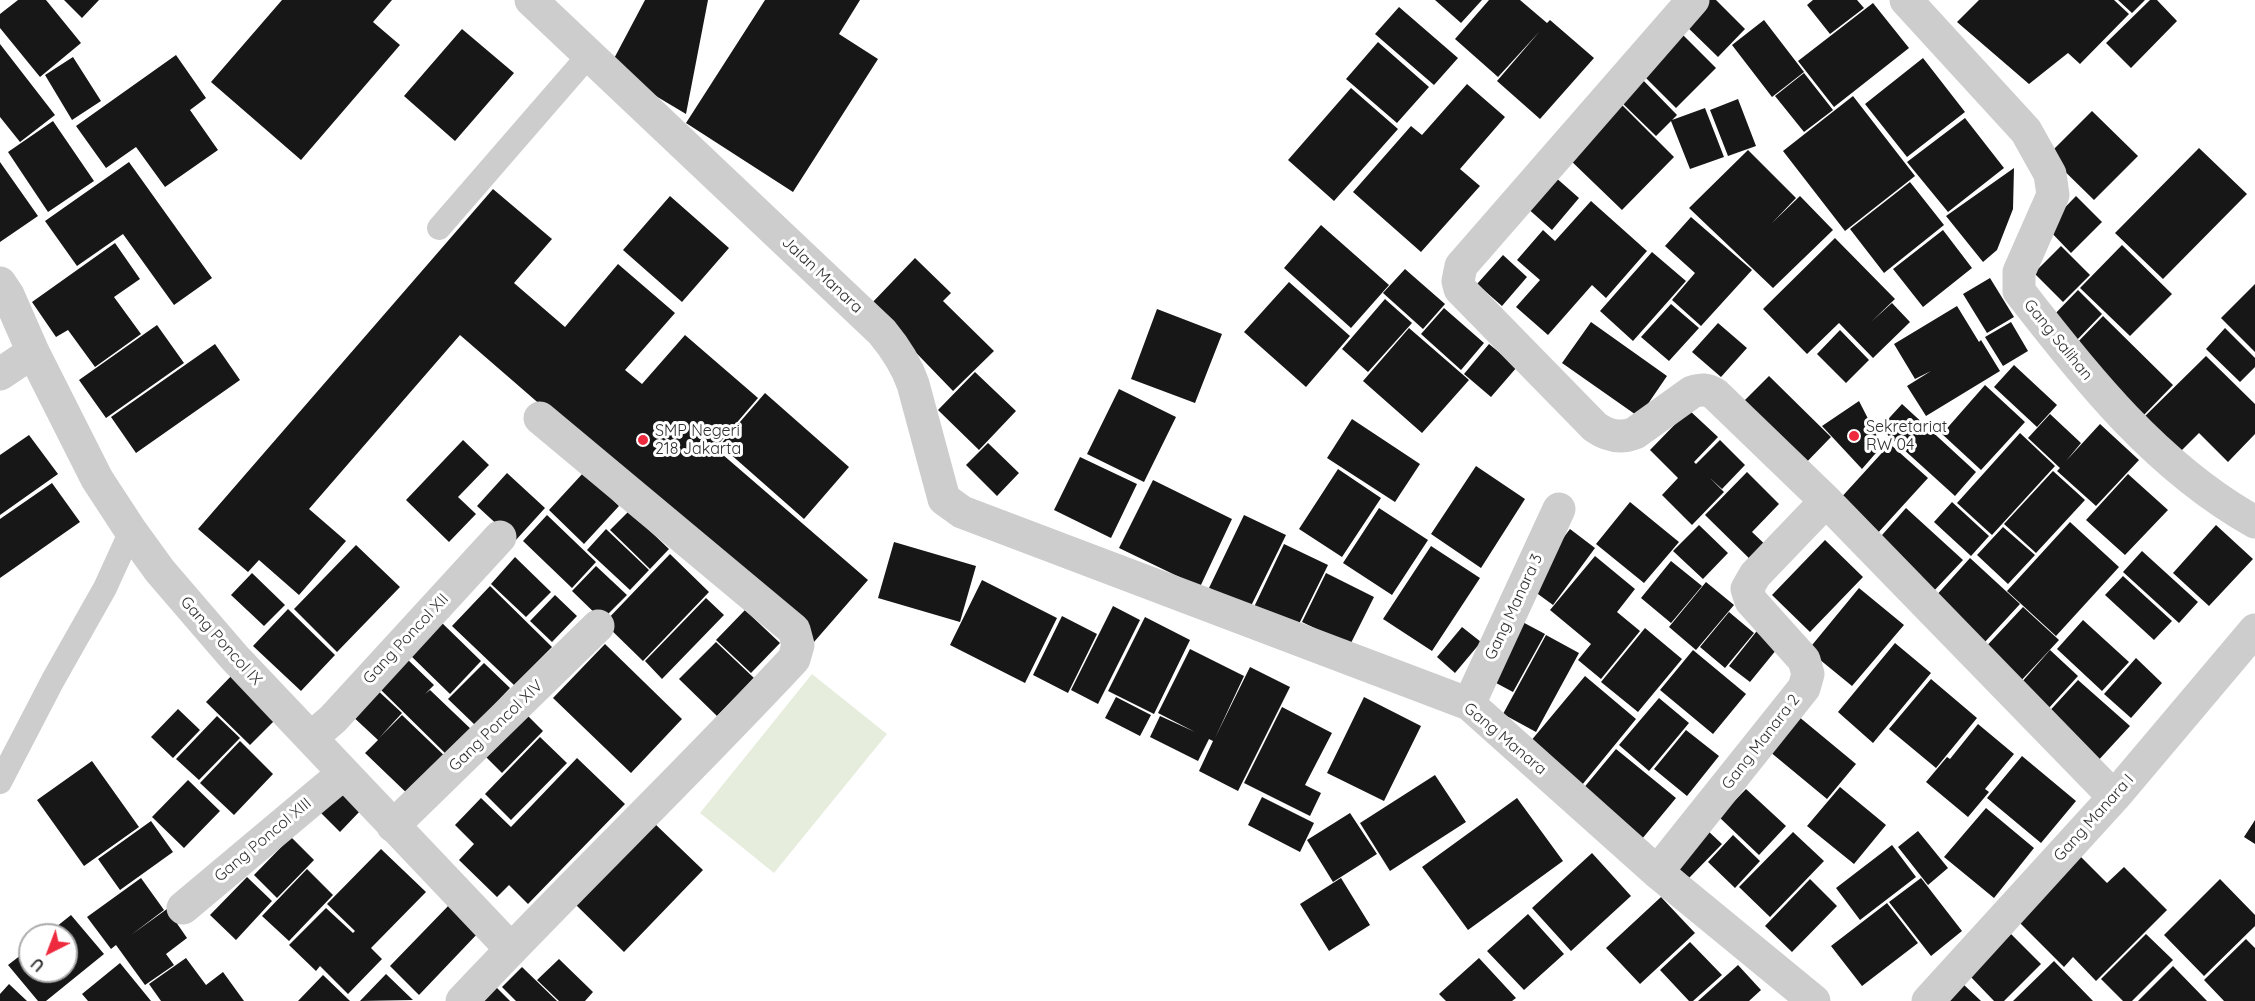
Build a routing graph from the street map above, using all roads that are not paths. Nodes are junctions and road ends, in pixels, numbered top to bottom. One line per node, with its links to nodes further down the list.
1 (531, 0): 4 (street, Jalan Manara)
2 (1693, 0): 10 (street)
3 (1906, 0): 12 (street, Gang Salihan)
4 (589, 55): 5 (lane); 15 (street, Jalan Manara)
5 (439, 228)
6 (0, 284): 7 (street, Gang Poncol IX)
7 (33, 352): 8 (street); 13 (street, Gang Poncol IX)
8 (0, 374)
9 (540, 418): 26 (street)
10 (1826, 501): 22 (street); 24 (street, Gang Manara 2)
11 (1559, 509): 18 (street, Gang Manara 3)
12 (2255, 522)
13 (131, 531): 19 (street, Gang Poncol IX); 21 (lane)
14 (500, 537): 19 (street, Gang Poncol XII)
15 (1068, 552): 18 (street, Gang Manara)
16 (598, 626): 23 (street, Gang Poncol XIV)
17 (2255, 630): 22 (street, Gang Manara I)
18 (1469, 705): 24 (street, Gang Manara)
19 (311, 738): 20 (street, Gang Poncol IX)
20 (344, 773): 23 (street, Gang Poncol IX); 25 (street, Gang Poncol XIII)
21 (0, 782)
22 (2114, 797): 29 (street, Gang Manara I)
23 (393, 826): 26 (street, Gang Poncol IX)
24 (1658, 872): 28 (street, Gang Manara)
25 (183, 908)
26 (511, 949): 27 (street)
27 (462, 1001)
28 (1815, 1001)
29 (1928, 1001)

